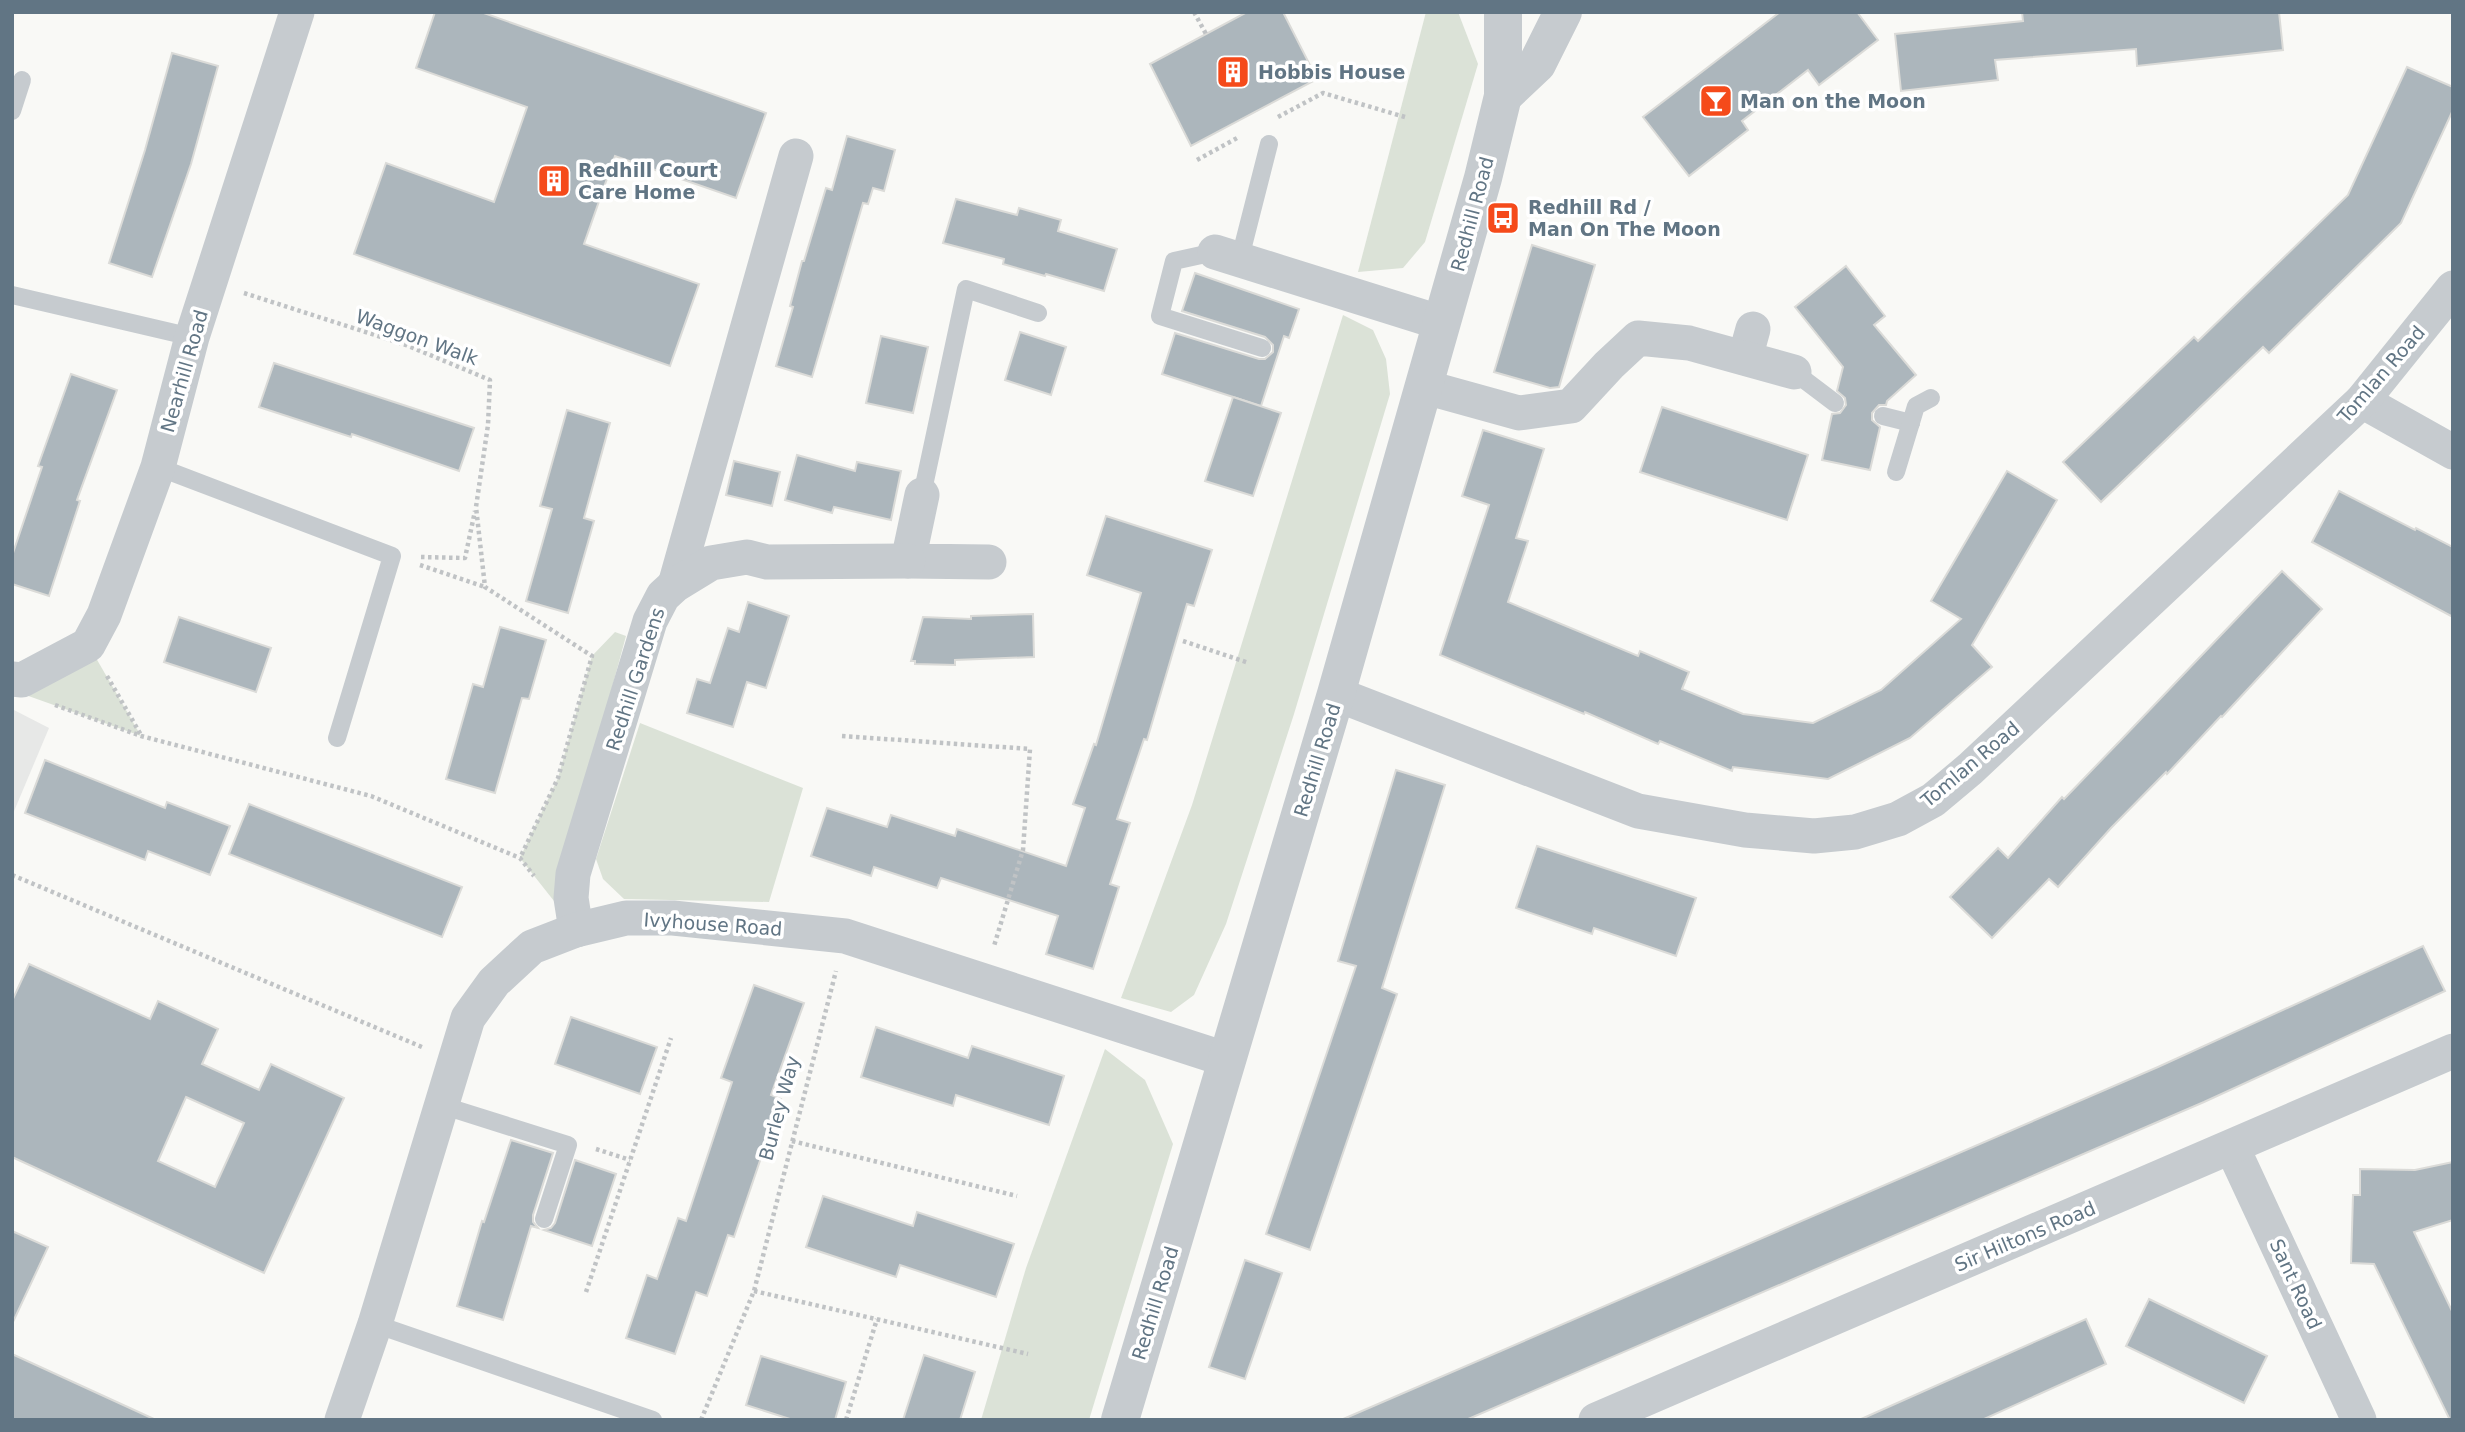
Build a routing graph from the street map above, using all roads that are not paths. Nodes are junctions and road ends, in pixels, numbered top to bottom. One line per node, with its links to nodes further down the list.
1 (298, 12): 14 (street, Nearhill Road)
2 (1503, 12): 5 (street, Redhill Road)
3 (1563, 12): 5 (street)
4 (22, 80): 6 (lane)
5 (1503, 96): 13 (street, Redhill Road)
6 (12, 111)
7 (1269, 144): 9 (lane)
8 (796, 156): 29 (street)
9 (1228, 255): 13 (street); 15 (lane)
10 (2453, 288): 19 (street, Tomlan Road)
11 (12, 295): 14 (lane)
12 (1038, 313): 26 (lane)
13 (1442, 323): 17 (street, Redhill Road)
14 (191, 337): 24 (street, Nearhill Road)
15 (1262, 348)
16 (1794, 372): 17 (street); 20 (lane)
17 (1425, 387): 31 (street, Redhill Road)
18 (1931, 398): 22 (lane)
19 (2362, 401): 23 (street); 31 (street, Tomlan Road)
20 (1835, 403)
21 (1883, 416): 22 (lane)
22 (1910, 423): 25 (lane)
23 (2453, 452)
24 (158, 467): 30 (street, Nearhill Road); 32 (lane)
25 (1896, 472)
26 (922, 495): 27 (street)
27 (908, 561): 28 (street, Redhill Gardens); 29 (street, Redhill Gardens)
28 (989, 562)
29 (676, 585): 33 (street, Redhill Gardens)
30 (12, 679)
31 (1336, 695): 35 (street, Redhill Road)
32 (337, 738)
33 (576, 930): 35 (street, Ivyhouse Road); 36 (street, Ivyhouse Road)
34 (2453, 1051): 37 (street, Sir Hiltons Road)
35 (1228, 1060): 43 (street, Redhill Road)
36 (441, 1105): 38 (lane); 39 (street, Ivyhouse Road)
37 (2232, 1147): 40 (street, Sir Hiltons Road); 44 (street, Sant Road)
38 (544, 1219)
39 (375, 1324): 41 (street, Ivyhouse Road); 42 (lane)
40 (1618, 1415)
41 (342, 1420)
42 (653, 1420)
43 (1120, 1420)
44 (2359, 1420)

